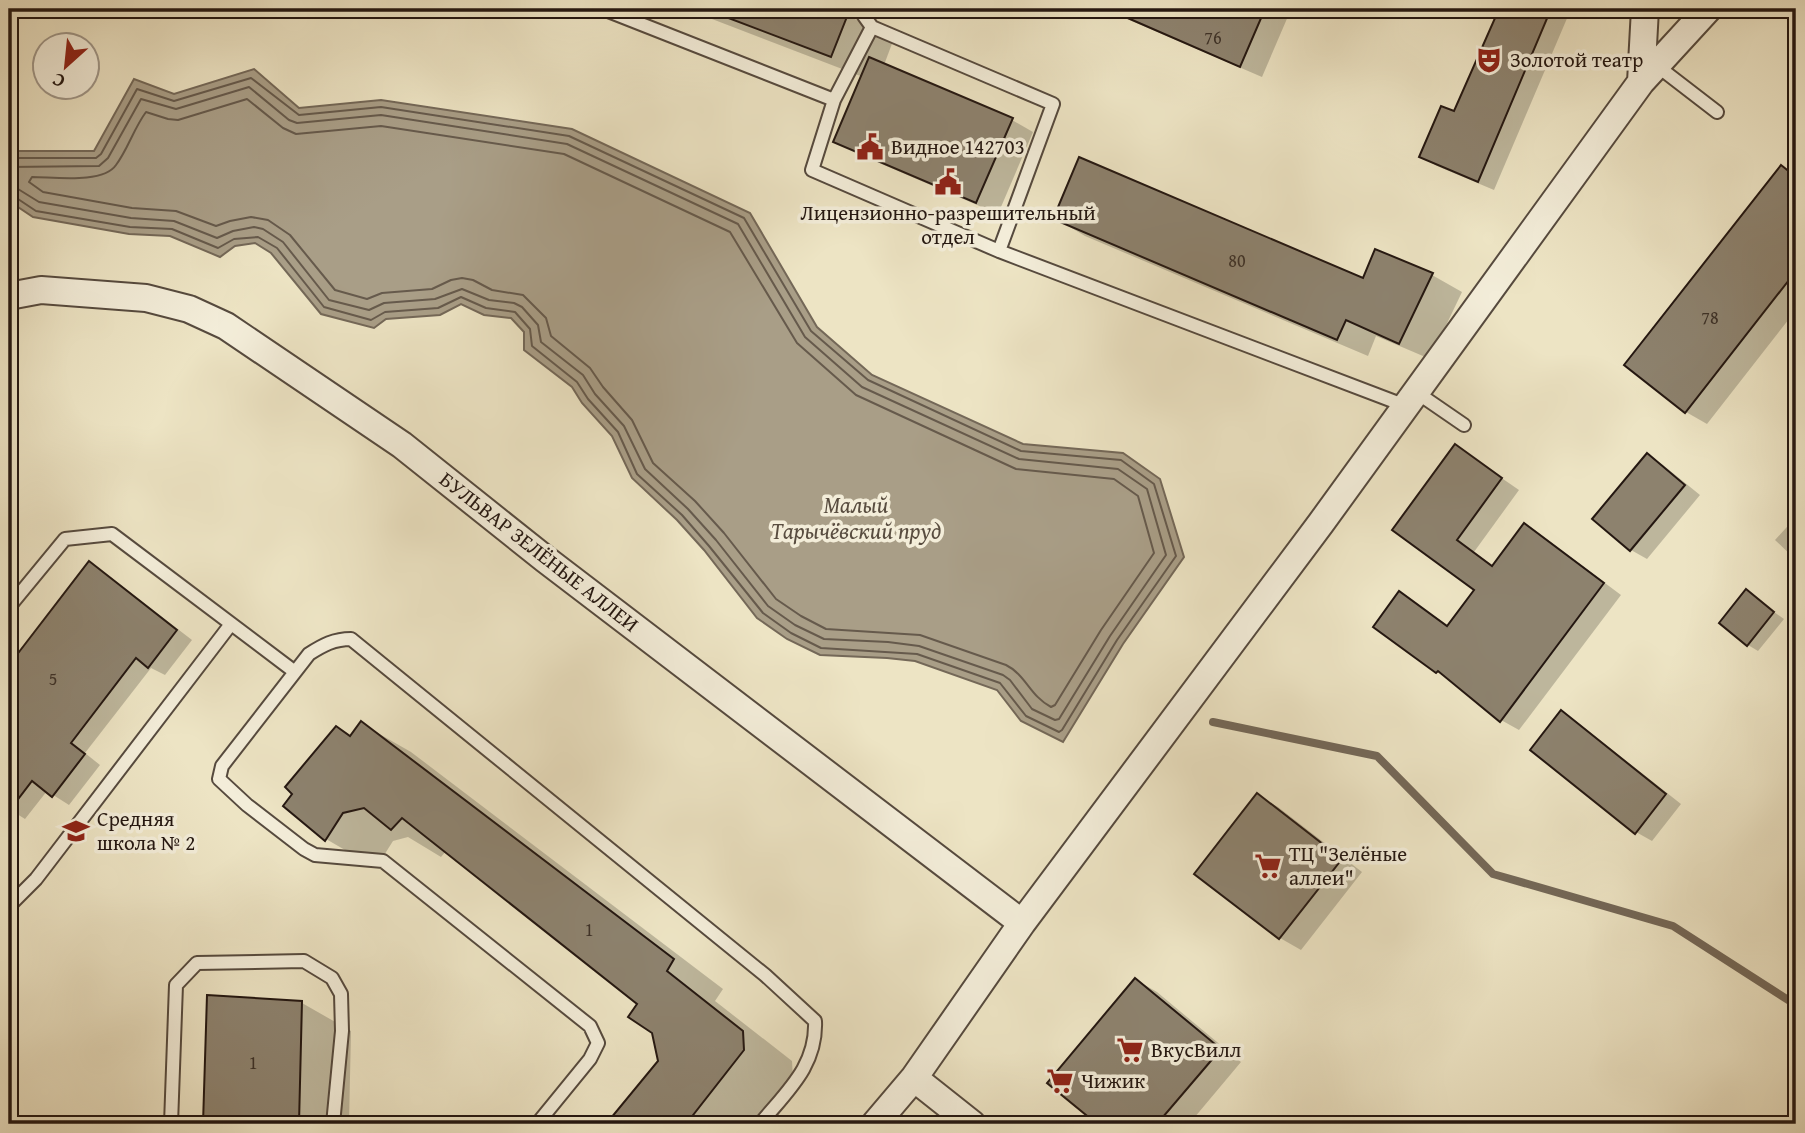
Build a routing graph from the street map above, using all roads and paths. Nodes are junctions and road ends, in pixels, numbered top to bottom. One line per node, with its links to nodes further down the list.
1 (603, 9): 7 (lane)
2 (859, 9): 5 (lane)
3 (1645, 9): 6 (street)
4 (1708, 9): 6 (street)
5 (872, 27): 7 (lane); 9 (lane)
6 (1649, 73): 8 (lane); 11 (street)
7 (834, 100): 9 (lane)
8 (1717, 112)
9 (999, 251): 11 (lane)
10 (9, 296): 17 (street, БУЛЬВАР ЗЕЛЁНЫЕ АЛЛЕИ)
11 (1411, 399): 12 (lane); 17 (street)
12 (1464, 425)
13 (9, 607): 14 (lane)
14 (231, 624): 15 (lane); 16 (lane)
15 (295, 672): 21 (lane); 22 (lane)
16 (9, 906)
17 (1022, 923): 18 (street)
18 (914, 1078): 23 (street); 24 (street)
19 (172, 1124): 20 (lane)
20 (333, 1124)
21 (537, 1124)
22 (760, 1124)
23 (875, 1124)
24 (972, 1124)

